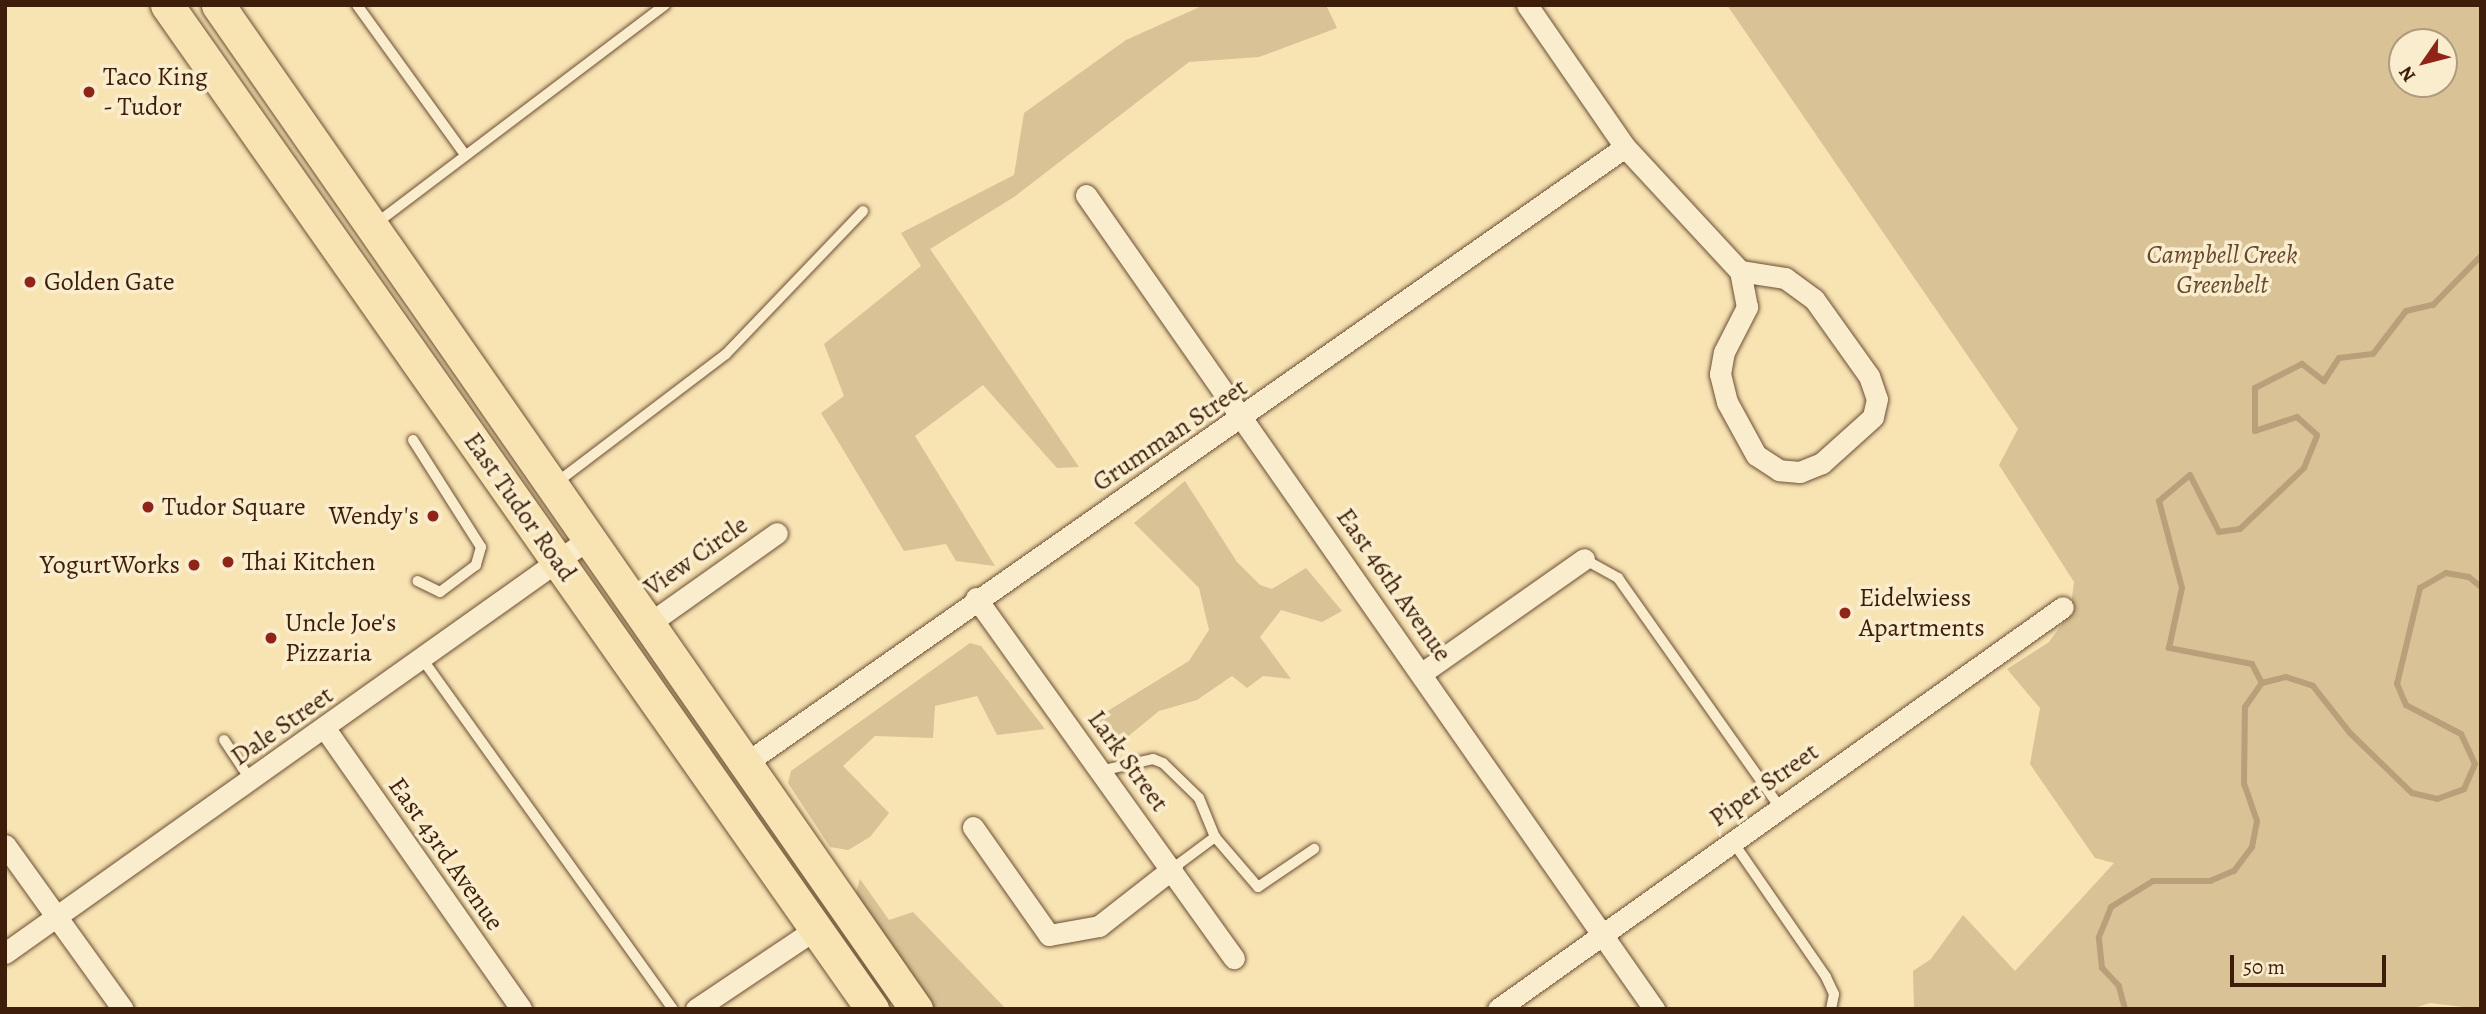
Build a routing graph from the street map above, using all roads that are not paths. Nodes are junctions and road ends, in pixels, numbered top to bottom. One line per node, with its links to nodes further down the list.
1 (167, 5): 18 (main road, East Tudor Road)
2 (218, 5): 10 (main road, East Tudor Road)
3 (358, 5): 7 (lane)
4 (665, 5): 7 (lane)
5 (1527, 5): 6 (street)
6 (1625, 147): 11 (street); 12 (street, Grumman Street)
7 (465, 155): 10 (lane)
8 (1086, 195): 12 (street, East 46th Avenue)
9 (863, 211): 14 (lane)
10 (371, 226): 14 (main road, East Tudor Road)
11 (1740, 271): 11 (street)
12 (1244, 419): 20 (street, Grumman Street); 24 (street, East 46th Avenue)
13 (413, 439): 19 (lane)
14 (551, 487): 16 (main road, East Tudor Road)
15 (777, 533): 22 (street, View Circle)
16 (587, 540): 18 (street, Dale Street); 22 (main road, East Tudor Road)
17 (1584, 559): 24 (street); 30 (lane)
18 (558, 562): 23 (street, Dale Street); 38 (main road, East Tudor Road)
19 (417, 581)
20 (976, 598): 27 (street, Grumman Street); 28 (street, Lark Street)
21 (2063, 607): 30 (street, Piper Street)
22 (647, 625): 27 (main road, East Tudor Road)
23 (423, 660): 25 (street, Dale Street); 44 (lane)
24 (1422, 673): 39 (street, East 46th Avenue)
25 (326, 730): 29 (street, Dale Street); 43 (street, East 43rd Avenue)
26 (224, 740): 29 (lane)
27 (743, 765): 47 (main road, East Tudor Road)
28 (1100, 771): 32 (lane); 36 (street, Lark Street)
29 (252, 782): 37 (street, Dale Street)
30 (1780, 808): 33 (street, Piper Street)
31 (973, 827): 36 (street)
32 (1215, 837): 35 (lane); 36 (lane)
33 (1733, 842): 39 (street, Piper Street); 50 (lane)
34 (5, 845): 37 (street)
35 (1314, 849)
36 (1172, 869): 41 (street, Lark Street)
37 (57, 917): 40 (street, Dale Street); 42 (street)
38 (817, 928): 45 (street); 46 (main road, East Tudor Road)
39 (1601, 935): 48 (street, Piper Street); 49 (street, East 46th Avenue)
40 (5, 953)
41 (1234, 958)
42 (123, 1009)
43 (521, 1009)
44 (673, 1009)
45 (696, 1009)
46 (872, 1009)
47 (916, 1009)
48 (1498, 1009)
49 (1654, 1009)
50 (1830, 1009)

